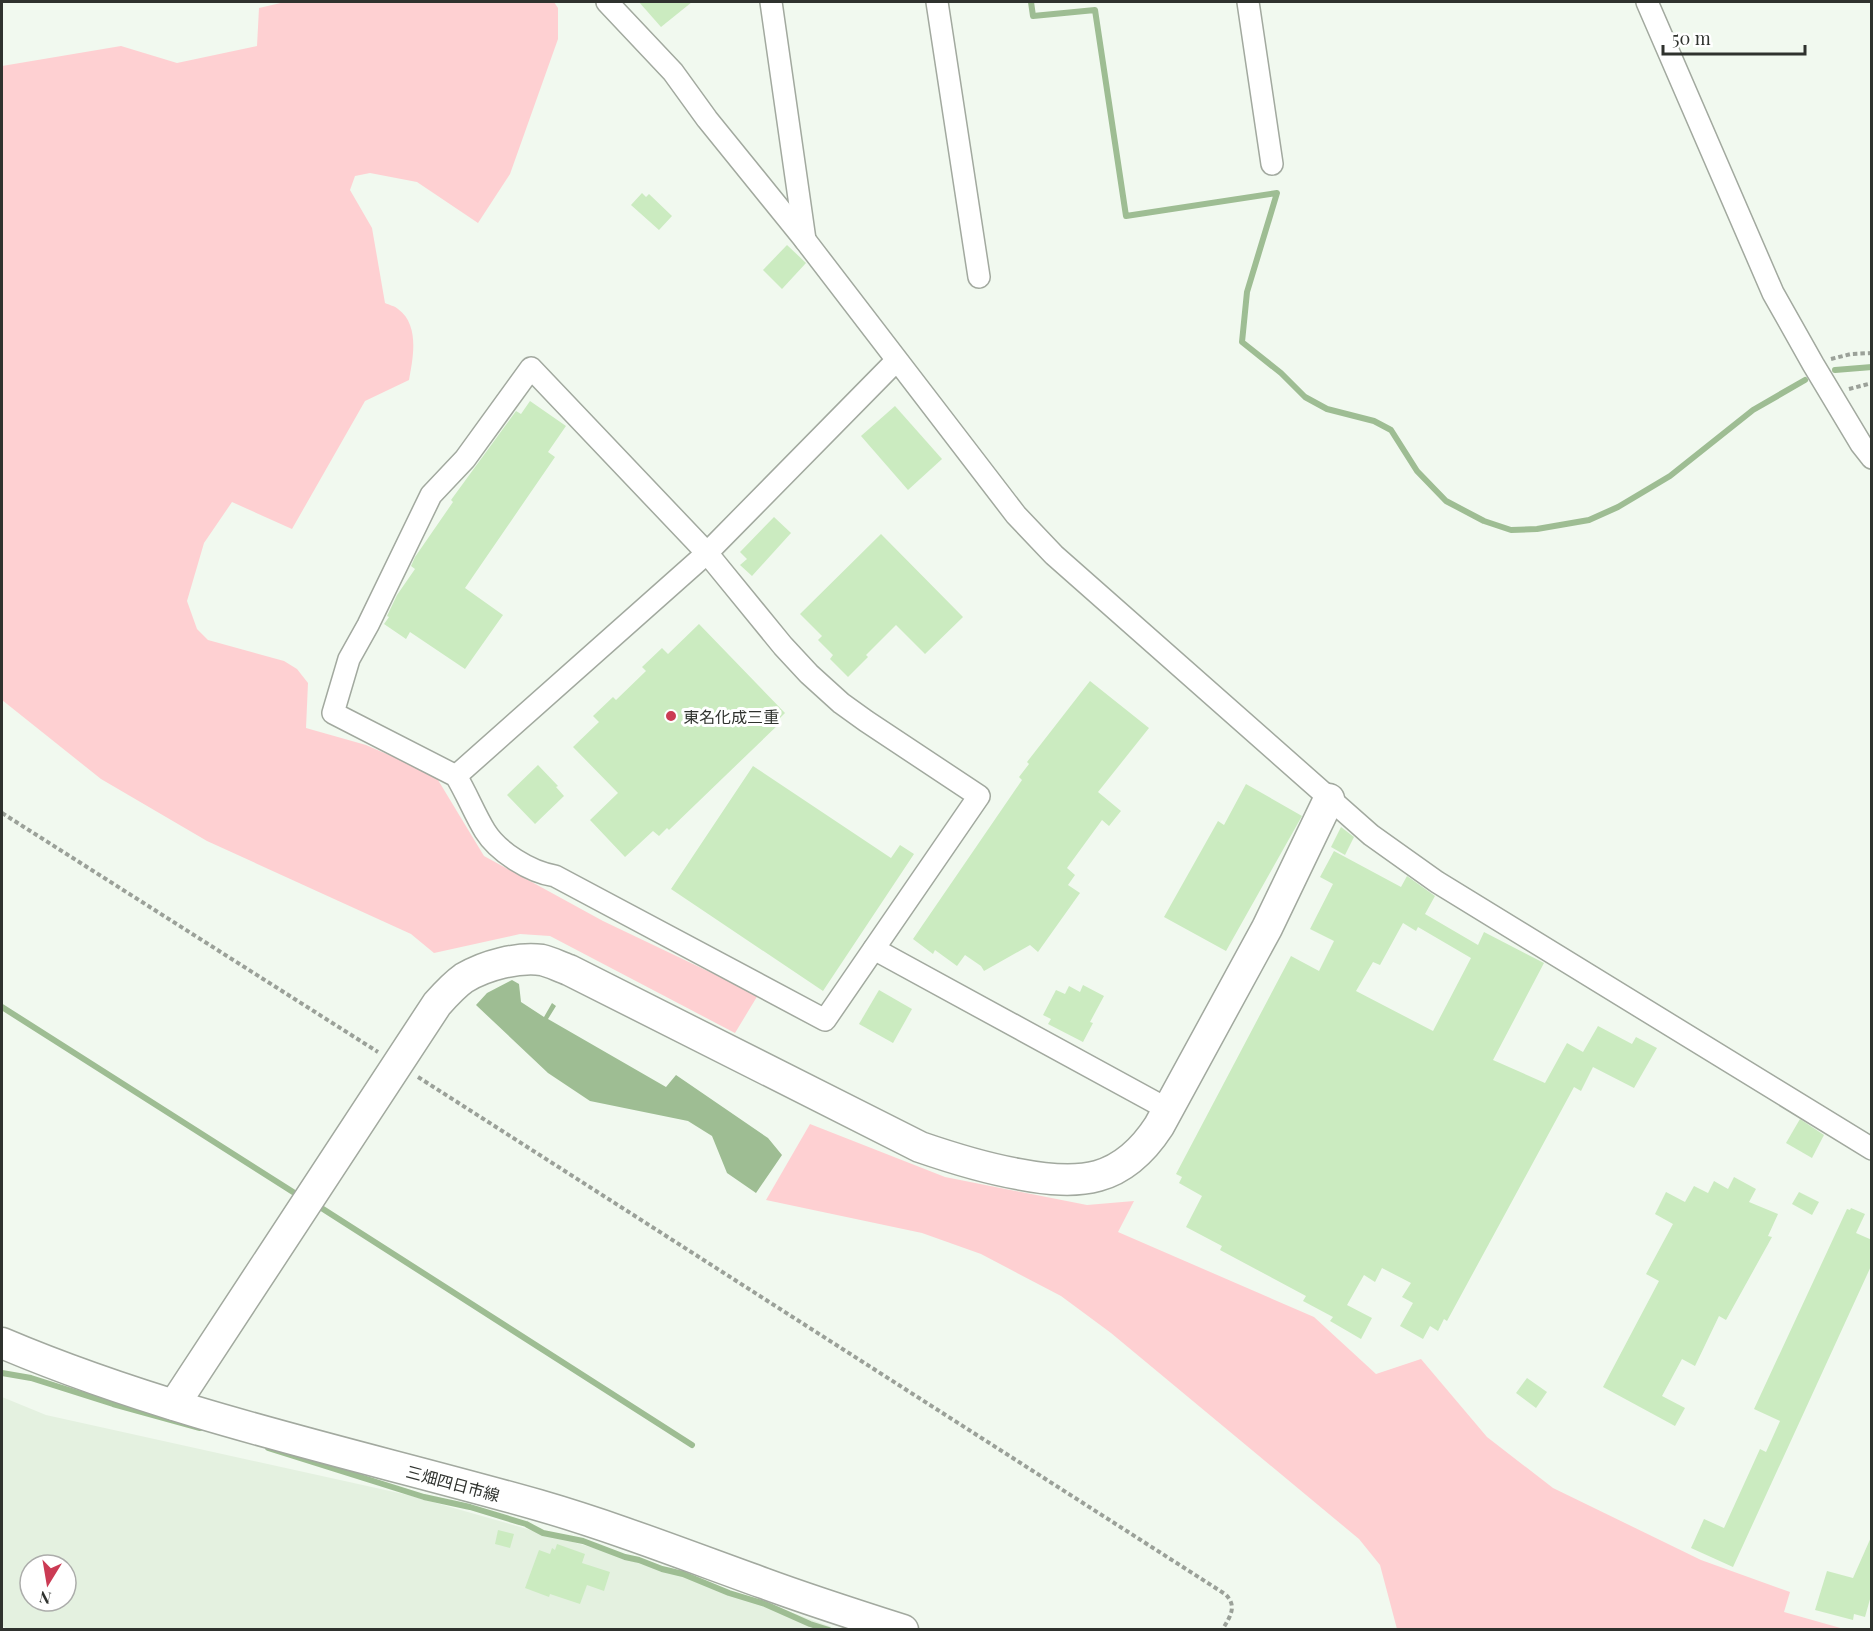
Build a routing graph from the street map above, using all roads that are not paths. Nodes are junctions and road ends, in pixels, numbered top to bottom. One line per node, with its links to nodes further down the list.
1 (607, 2): 7 (street)
2 (771, 2): 7 (street)
3 (937, 2): 8 (street)
4 (1248, 2): 6 (street)
5 (1647, 2): 10 (street)
6 (1272, 165)
7 (805, 240): 9 (street)
8 (979, 277)
9 (896, 361): 11 (street); 13 (street)
10 (1872, 458)
11 (707, 553): 12 (street); 12 (street); 14 (street)
12 (456, 776): 14 (street)
13 (1329, 799): 15 (street); 16 (street)
14 (874, 949): 15 (street)
15 (1169, 1110): 18 (street)
16 (1872, 1149)
17 (2, 1343): 18 (street, 三畑四日市線)
18 (174, 1405): 19 (street, 三畑四日市線)
19 (903, 1629)

